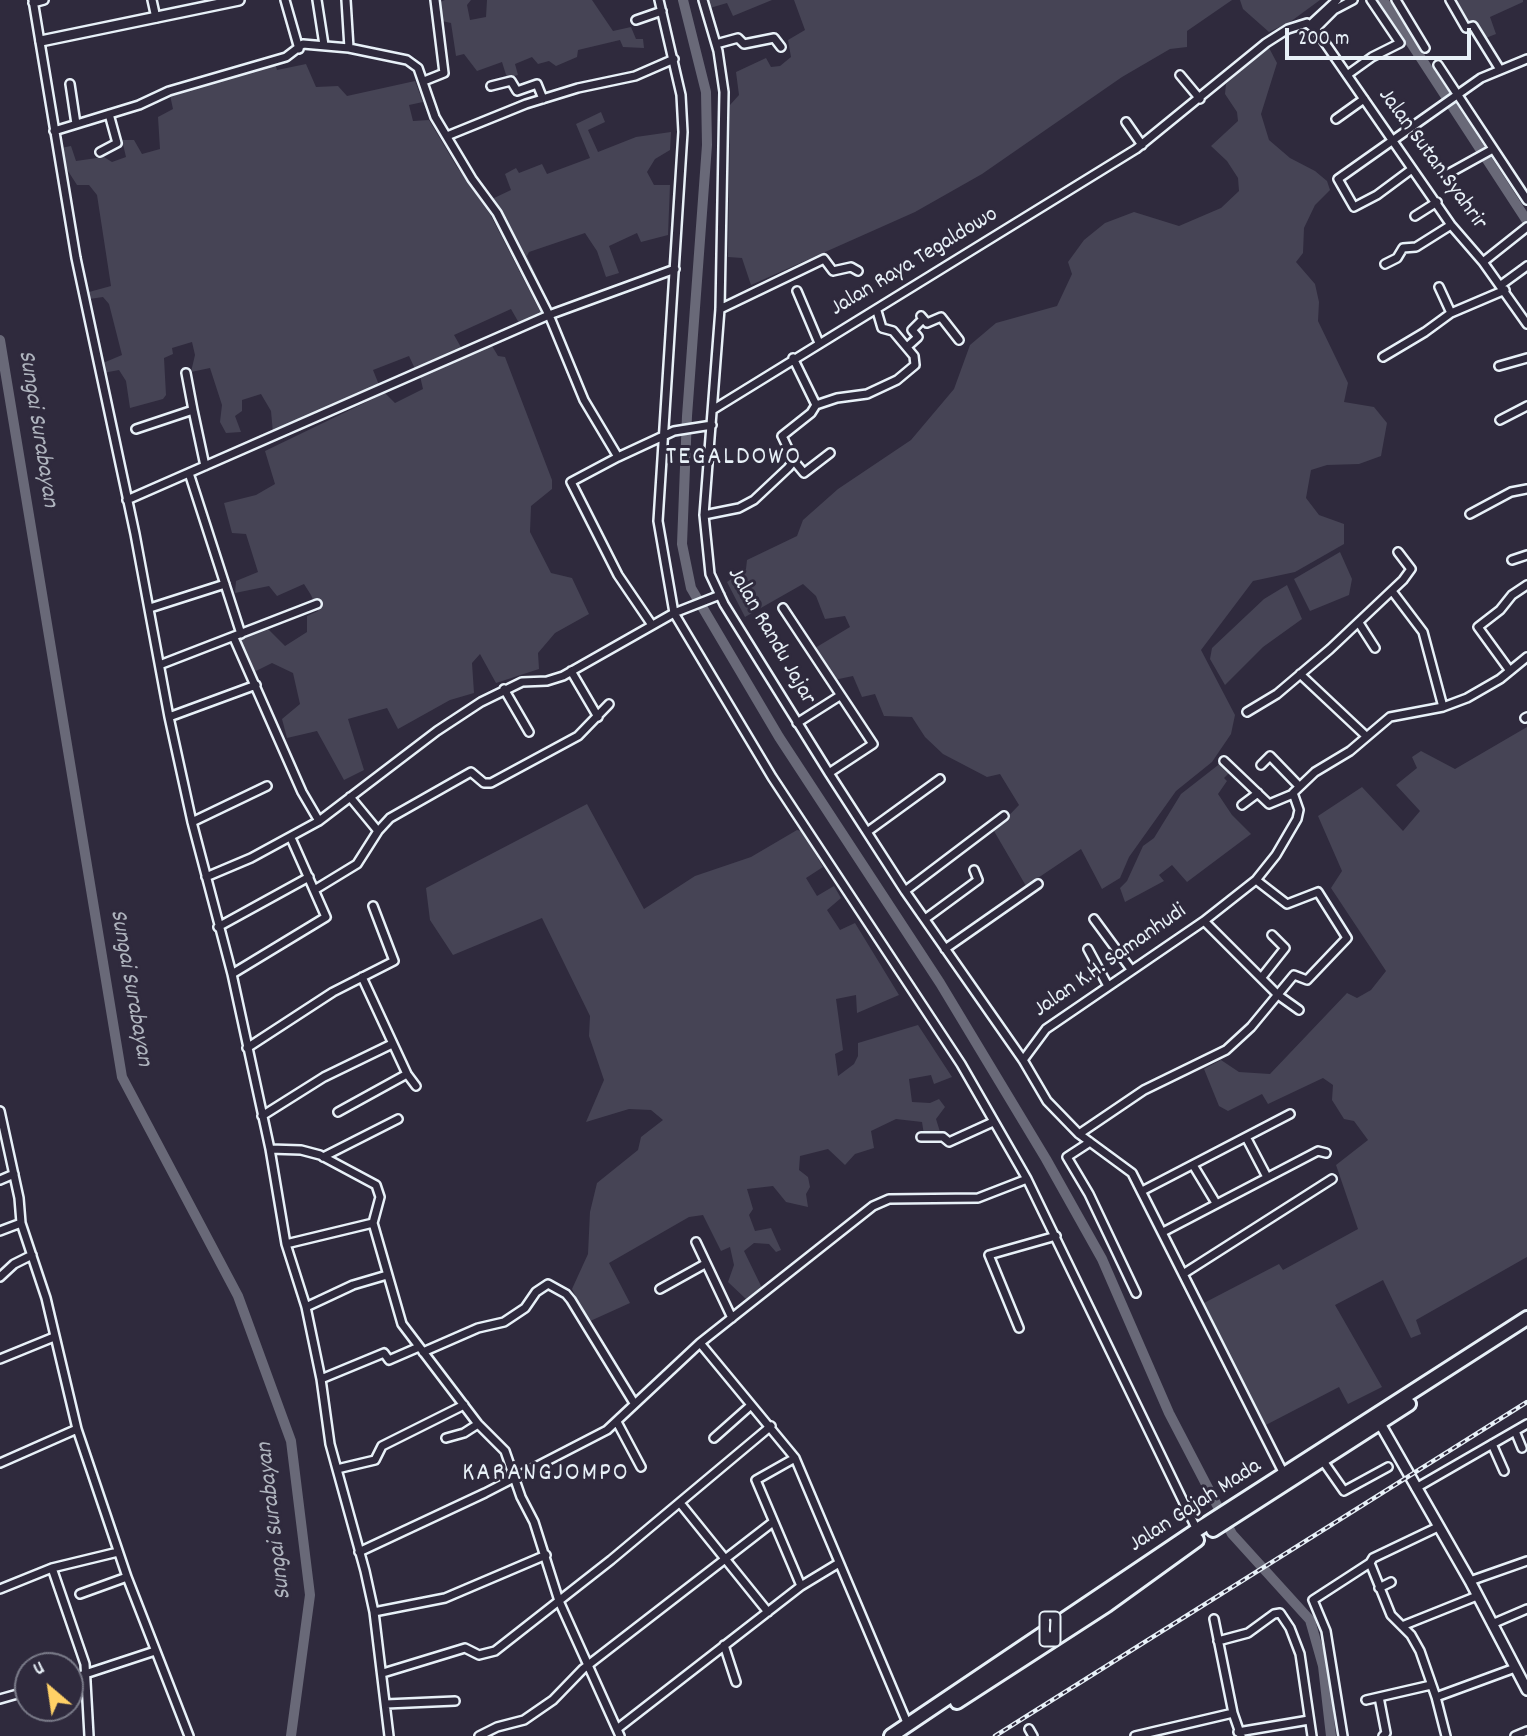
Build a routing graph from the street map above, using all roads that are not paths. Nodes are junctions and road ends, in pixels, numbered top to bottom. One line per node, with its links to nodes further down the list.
1 (44, 0): 15 (street)
2 (152, 0): 17 (street)
3 (239, 0): 17 (street)
4 (285, 0): 26 (street)
5 (317, 0): 22 (street)
6 (346, 0): 24 (street)
7 (435, 0): 33 (street)
8 (659, 0): 16 (street)
9 (703, 0): 21 (street, Jalan Randu Jajar)
10 (1337, 0): 19 (street)
11 (1353, 0): 19 (street)
12 (1371, 0): 32 (street)
13 (1396, 0): 25 (street)
14 (1450, 0): 30 (street)
15 (33, 1): 20 (street)
16 (662, 11): 18 (street); 27 (street)
17 (156, 18): 20 (street)
18 (636, 20)
19 (1315, 30): 32 (street, Jalan Sutan Syahrir); 38 (street)
20 (41, 41): 44 (street)
21 (720, 43): 23 (street); 66 (street, Jalan Randu Jajar)
22 (324, 45): 24 (street); 26 (street)
23 (781, 47)
24 (349, 48): 33 (street)
25 (1425, 48)
26 (299, 49): 40 (street)
27 (674, 59): 37 (street); 60 (street)
28 (1527, 59): 30 (street)
29 (1438, 65): 36 (street)
30 (1499, 68): 36 (street)
31 (1180, 75): 38 (street)
32 (1347, 75): 39 (street, Jalan Sutan Syahrir)
33 (424, 81): 45 (street)
34 (70, 84): 43 (street)
35 (491, 86): 37 (street)
36 (1455, 95): 46 (street); 48 (street)
37 (543, 99): 45 (street)
38 (1200, 99): 47 (street)
39 (1364, 99): 41 (street); 46 (street, Jalan Sutan Syahrir)
40 (109, 114): 43 (street); 49 (street)
41 (1336, 120)
42 (1126, 122): 47 (street)
43 (76, 124): 44 (street)
44 (54, 131): 93 (street)
45 (447, 136): 69 (street)
46 (1392, 141): 50 (street, Jalan Sutan Syahrir); 50 (street)
47 (1139, 147): 67 (street, Jalan Raya Tegaldowo)
48 (1492, 149): 51 (street); 52 (street)
49 (100, 152)
50 (1412, 169): 53 (street, Jalan Sutan Syahrir)
51 (1446, 174)
52 (1527, 200)
53 (1437, 202): 54 (street); 55 (street, Jalan Sutan Syahrir)
54 (1415, 216)
55 (1451, 225): 57 (street, Jalan Sutan Syahrir); 58 (street)
56 (1527, 227): 57 (street)
57 (1483, 262): 63 (street, Jalan Sutan Syahrir)
58 (1385, 264)
59 (1527, 266): 63 (street)
60 (675, 269): 69 (street); 86 (street)
61 (858, 271): 66 (street)
62 (1439, 287): 68 (street)
63 (1503, 288): 65 (street, Jalan Sutan Syahrir); 68 (street)
64 (797, 291): 72 (street)
65 (1523, 308): 70 (street, Jalan Sutan Syahrir)
66 (720, 309): 81 (street, Jalan Randu Jajar)
67 (877, 311): 72 (street, Jalan Raya Tegaldowo); 73 (street)
68 (1451, 313): 74 (street)
69 (550, 315): 88 (street); 90 (street)
70 (1527, 324)
71 (959, 340): 73 (street)
72 (819, 343): 75 (street, Jalan Raya Tegaldowo)
73 (907, 347): 79 (street)
74 (1383, 357)
75 (793, 358): 79 (street); 81 (street, Jalan Raya Tegaldowo)
76 (1527, 358): 77 (street)
77 (1499, 366)
78 (186, 373): 82 (street)
79 (816, 405): 89 (street)
80 (1527, 406): 83 (street)
81 (714, 409): 84 (street, Jalan Randu Jajar)
82 (193, 410): 85 (street); 90 (street)
83 (1500, 420)
84 (712, 425): 86 (street); 95 (street, Jalan Randu Jajar)
85 (136, 429)
86 (666, 434): 88 (street); 106 (street)
87 (830, 453): 89 (street)
88 (618, 457): 108 (street)
89 (794, 461): 95 (street)
90 (205, 466): 91 (street)
91 (189, 473): 93 (street); 99 (street)
92 (1523, 490): 94 (street)
93 (129, 499): 104 (street)
94 (1470, 514)
95 (704, 515): 102 (street, Jalan Randu Jajar)
96 (1398, 552): 101 (street)
97 (1527, 555): 98 (street)
98 (1512, 560)
99 (225, 584): 104 (street); 109 (street)
100 (1527, 585): 114 (street)
101 (1392, 591): 107 (street); 120 (street)
102 (717, 596): 106 (street); 124 (street, Jalan Randu Jajar)
103 (317, 604): 109 (street)
104 (150, 608): 112 (street)
105 (783, 608): 118 (street)
106 (677, 612): 108 (street); 175 (street)
107 (1359, 623): 110 (street); 115 (street)
108 (652, 625): 113 (street)
109 (238, 636): 112 (street); 116 (street)
110 (1375, 648)
111 (1527, 657): 114 (street)
112 (162, 664): 122 (street)
113 (572, 671): 117 (street); 123 (street)
114 (1510, 671): 120 (street)
115 (1300, 674): 121 (street); 126 (street)
116 (256, 685): 122 (street); 138 (street)
117 (505, 689): 125 (street); 135 (street)
118 (838, 696): 124 (street); 129 (street)
119 (609, 704): 123 (street)
120 (1443, 707): 126 (street)
121 (1247, 712)
122 (173, 716): 139 (street)
123 (598, 717): 141 (street)
124 (800, 721): 129 (street, Jalan Randu Jajar)
125 (529, 732)
126 (1366, 736): 132 (street)
127 (1224, 761): 133 (street)
128 (1261, 765): 132 (street)
129 (833, 771): 140 (street, Jalan Randu Jajar)
130 (940, 779): 140 (street)
131 (267, 786): 139 (street)
132 (1299, 786): 134 (street)
133 (1258, 793): 134 (street); 136 (street)
134 (1293, 794): 146 (street, Jalan K.H. Samanhudi)
135 (350, 797): 138 (street); 141 (street)
136 (1242, 805)
137 (1004, 816): 148 (street)
138 (319, 821): 142 (street)
139 (195, 822): 144 (street)
140 (871, 829): 148 (street, Jalan Randu Jajar)
141 (378, 831): 149 (street)
142 (291, 838): 144 (street); 145 (street)
143 (974, 870): 151 (street)
144 (209, 876): 154 (street)
145 (309, 877): 149 (street); 154 (street)
146 (1256, 880): 153 (street, Jalan K.H. Samanhudi); 163 (street)
147 (1038, 884): 156 (street)
148 (910, 888): 151 (street, Jalan Randu Jajar)
149 (316, 889): 159 (street)
150 (373, 906): 160 (street)
151 (929, 916): 156 (street, Jalan Randu Jajar)
152 (1094, 919): 158 (street)
153 (1204, 921): 158 (street, Jalan K.H. Samanhudi); 161 (street)
154 (221, 926): 159 (street)
155 (1272, 935): 161 (street)
156 (949, 946): 167 (street, Jalan Randu Jajar)
157 (1087, 949): 162 (street)
158 (1130, 968): 162 (street, Jalan K.H. Samanhudi)
159 (235, 973): 166 (street)
160 (362, 977): 165 (street); 166 (street)
161 (1262, 977): 163 (street)
162 (1108, 986): 167 (street, Jalan K.H. Samanhudi)
163 (1278, 995): 164 (street); 176 (street)
164 (1299, 1010)
165 (392, 1044): 168 (street); 173 (street)
166 (247, 1048): 173 (street)
167 (1023, 1060): 176 (street)
168 (407, 1074): 169 (street); 170 (street)
169 (416, 1086)
170 (338, 1112)
171 (1290, 1114): 178 (street)
172 (0, 1115): 184 (street)
173 (262, 1116): 180 (street)
174 (398, 1119): 182 (street)
175 (988, 1125): 177 (street); 186 (street)
176 (1079, 1134): 179 (street)
177 (921, 1137)
178 (1246, 1137): 183 (street); 185 (street)
179 (1090, 1142): 189 (street); 204 (street)
180 (270, 1149): 182 (street); 197 (street)
181 (1326, 1153): 185 (street)
182 (323, 1157): 192 (street)
183 (1193, 1165): 189 (street); 190 (street)
184 (14, 1174): 187 (street); 191 (street)
185 (1267, 1177): 190 (street)
186 (1027, 1179): 195 (street); 206 (street)
187 (0, 1180)
188 (1332, 1180): 200 (street)
189 (1142, 1191): 194 (street)
190 (1216, 1203): 194 (street)
191 (21, 1223): 193 (street); 198 (street)
192 (373, 1223): 197 (street); 201 (street)
193 (0, 1231)
194 (1163, 1232): 200 (street)
195 (1056, 1236): 209 (street); 244 (street)
196 (696, 1241): 199 (street)
197 (286, 1244): 205 (street)
198 (32, 1255): 202 (street); 210 (street)
199 (705, 1264): 203 (street); 206 (street)
200 (1183, 1274): 237 (street)
201 (387, 1275): 205 (street); 212 (street)
202 (0, 1277)
203 (660, 1289)
204 (1136, 1293)
205 (306, 1307): 214 (street)
206 (732, 1318): 211 (street)
207 (1527, 1318): 215 (highway, Jalan Gajah Mada / 1)
208 (1527, 1327): 215 (highway, Jalan Gajah Mada / 1)
209 (1019, 1328)
210 (54, 1337): 213 (street); 224 (street)
211 (700, 1343): 216 (street); 218 (street)
212 (424, 1350): 214 (street); 216 (street); 217 (street)
213 (0, 1359)
214 (321, 1379): 235 (street)
215 (1433, 1383): 219 (highway, Jalan Gajah Mada / 1)
216 (634, 1403): 220 (street)
217 (464, 1405): 221 (street); 235 (street)
218 (750, 1406): 223 (street); 227 (street)
219 (1377, 1420): 231 (highway, Jalan Gajah Mada / 1); 237 (highway, Jalan Gajah Mada / 1); 239 (street)
220 (617, 1422): 233 (street); 238 (street)
221 (478, 1424): 226 (street); 238 (street)
222 (1527, 1424): 225 (street)
223 (771, 1426): 230 (street); 240 (street)
224 (77, 1429): 232 (street); 245 (street)
225 (1515, 1431): 228 (street); 229 (street)
226 (446, 1438)
227 (714, 1438)
228 (1492, 1444): 236 (street); 239 (street)
229 (1522, 1448)
230 (795, 1458): 242 (street); 250 (street)
231 (1323, 1461): 234 (street); 241 (highway, Jalan Gajah Mada / 1)
232 (0, 1463)
233 (641, 1467)
234 (1388, 1467)
235 (337, 1469): 246 (street)
236 (1504, 1471)
237 (1285, 1475): 241 (highway, Jalan Gajah Mada / 1)
238 (513, 1477): 246 (street); 247 (street)
239 (1416, 1488): 243 (street)
240 (680, 1503): 248 (street); 261 (street)
241 (1235, 1511): 244 (highway, Jalan Gajah Mada / 1)
242 (773, 1522): 248 (street); 256 (street)
243 (1438, 1527): 251 (street); 254 (street)
244 (1206, 1528): 287 (highway, Jalan Gajah Mada / 1)
245 (118, 1552): 252 (street); 253 (street)
246 (359, 1552): 263 (street)
247 (543, 1556): 261 (street); 263 (street)
248 (725, 1559): 264 (street); 274 (street)
249 (1527, 1561): 254 (street)
250 (839, 1563): 256 (street); 287 (street)
251 (1370, 1563): 257 (street); 299 (street)
252 (52, 1568): 258 (street); 271 (street)
253 (127, 1577): 259 (street); 270 (street)
254 (1470, 1581): 260 (street)
255 (1391, 1582): 257 (street)
256 (801, 1586): 264 (street)
257 (1379, 1588): 267 (street)
258 (0, 1589)
259 (80, 1594)
260 (1477, 1596): 266 (street); 267 (street)
261 (556, 1603): 274 (street); 275 (street)
262 (1527, 1609): 266 (street)
263 (374, 1612): 275 (street)
264 (768, 1612): 269 (street)
265 (1214, 1619): 268 (street)
266 (1492, 1624): 273 (street)
267 (1402, 1626): 278 (street)
268 (1218, 1641): 285 (street); 286 (street)
269 (724, 1645): 277 (street); 289 (street)
270 (155, 1651): 276 (street); 292 (street)
271 (82, 1652)
272 (84, 1660): 276 (street)
273 (1515, 1668): 279 (street); 281 (street)
274 (584, 1669): 289 (street); 295 (street)
275 (383, 1673): 284 (street)
276 (84, 1674): 293 (street)
277 (736, 1682)
278 (1431, 1685): 280 (street); 281 (street)
279 (1527, 1690)
280 (1379, 1697): 282 (street); 300 (street)
281 (1436, 1697): 301 (street)
282 (1366, 1700)
283 (455, 1701): 284 (street)
284 (386, 1704): 294 (street)
285 (1233, 1713): 290 (street); 291 (street)
286 (1309, 1720): 291 (street); 298 (street)
287 (907, 1730): 296 (highway, Jalan Gajah Mada / 1)
288 (1527, 1731): 302 (street)
289 (619, 1732)
290 (1163, 1734): 297 (street)
291 (1239, 1734)
292 (187, 1735)
293 (89, 1736)
294 (390, 1736)
295 (479, 1736)
296 (891, 1736)
297 (1135, 1736)
298 (1312, 1736)
299 (1343, 1736)
300 (1383, 1736)
301 (1447, 1736)
302 (1515, 1736)

